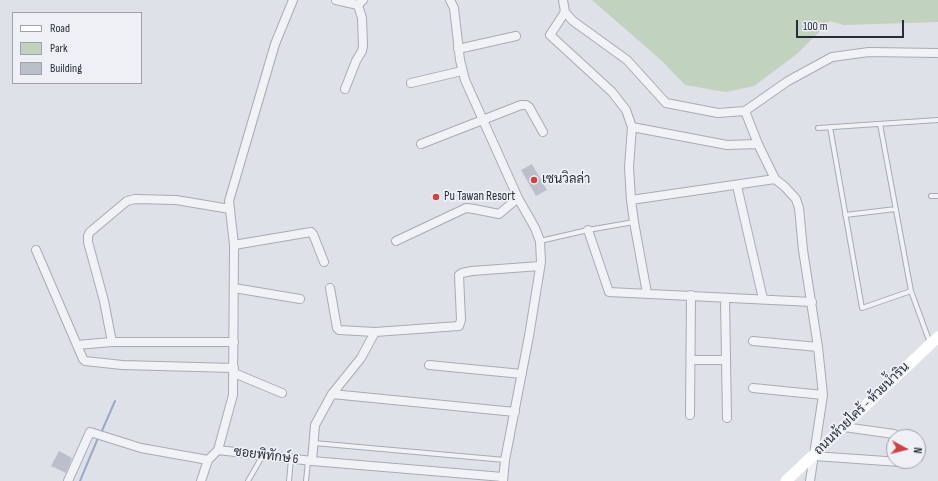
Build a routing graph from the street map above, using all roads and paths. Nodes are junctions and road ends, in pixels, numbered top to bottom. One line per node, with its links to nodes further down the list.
1 (293, 0): 29 (street)
2 (336, 0): 5 (street)
3 (450, 0): 8 (street)
4 (563, 0): 6 (street)
5 (360, 3): 12 (street)
6 (565, 12): 13 (street); 17 (street)
7 (516, 36): 8 (street)
8 (458, 49): 10 (street)
9 (938, 53): 13 (street)
10 (462, 71): 11 (street); 14 (street)
11 (411, 82)
12 (345, 89)
13 (745, 111): 22 (street)
14 (482, 119): 20 (street); 21 (street); 27 (street)
15 (938, 120): 16 (lane)
16 (880, 124): 18 (lane); 30 (lane)
17 (632, 127): 22 (street); 28 (street)
18 (830, 127): 19 (lane); 31 (lane)
19 (818, 128)
20 (543, 132)
21 (421, 144)
22 (758, 144): 23 (street)
23 (775, 179): 24 (street); 48 (street)
24 (737, 186): 28 (street); 47 (street)
25 (931, 196): 26 (lane)
26 (938, 196)
27 (518, 198): 34 (street); 35 (street)
28 (631, 200): 32 (street)
29 (230, 209): 36 (street); 52 (street)
30 (896, 209): 31 (lane); 42 (lane)
31 (845, 215): 42 (lane)
32 (634, 222): 33 (lane); 43 (street)
33 (588, 230): 35 (lane); 43 (street)
34 (396, 241)
35 (540, 241): 39 (street)
36 (234, 245): 38 (street); 40 (street)
37 (36, 250): 54 (street)
38 (324, 262)
39 (540, 266): 49 (street); 60 (street)
40 (234, 288): 46 (street); 53 (street)
41 (330, 288): 49 (street)
42 (911, 291): 51 (lane)
43 (647, 293): 44 (street)
44 (691, 295): 45 (street); 56 (street)
45 (725, 298): 47 (street); 57 (street)
46 (300, 299)
47 (763, 299): 48 (street)
48 (812, 302): 55 (street)
49 (375, 332): 63 (street)
50 (753, 341): 55 (street)
51 (934, 341): 68 (main road, ถนนห้วยไคร้ - ห้วยน้ำริน)
52 (112, 342): 53 (street); 54 (street)
53 (234, 342): 59 (street)
54 (77, 345): 59 (street)
55 (818, 347): 64 (street)
56 (691, 360): 57 (street); 66 (street)
57 (725, 360): 67 (street)
58 (429, 365): 60 (street)
59 (234, 370): 62 (street); 71 (street)
60 (522, 374): 65 (street)
61 (753, 388): 64 (street)
62 (282, 393)
63 (332, 394): 65 (street); 70 (street)
64 (823, 395): 73 (street)
65 (515, 412): 76 (street)
66 (690, 415)
67 (727, 418)
68 (844, 427): 69 (street); 73 (main road, ถนนห้วยไคร้ - ห้วยน้ำริน)
69 (886, 433)
70 (314, 443): 76 (lane); 77 (street)
71 (218, 450): 72 (street, ซอยพิทักษ์ 6); 75 (street, ซอยพิทักษ์ 6)
72 (263, 455): 74 (street, ซอยพิทักษ์ 6); 82 (lane)
73 (814, 456): 78 (street); 85 (main road, ถนนห้วยไคร้ - ห้วยน้ำริน); 86 (street)
74 (291, 458): 77 (street, ซอยพิทักษ์ 6); 83 (lane)
75 (208, 460): 80 (street); 81 (street)
76 (505, 460): 79 (street)
77 (310, 461): 79 (street, ซอยพิทักษ์ 6); 84 (lane)
78 (886, 461)
79 (503, 479)
80 (68, 481)
81 (201, 481)
82 (248, 481)
83 (289, 481)
84 (306, 481)
85 (786, 481)
86 (810, 481)

